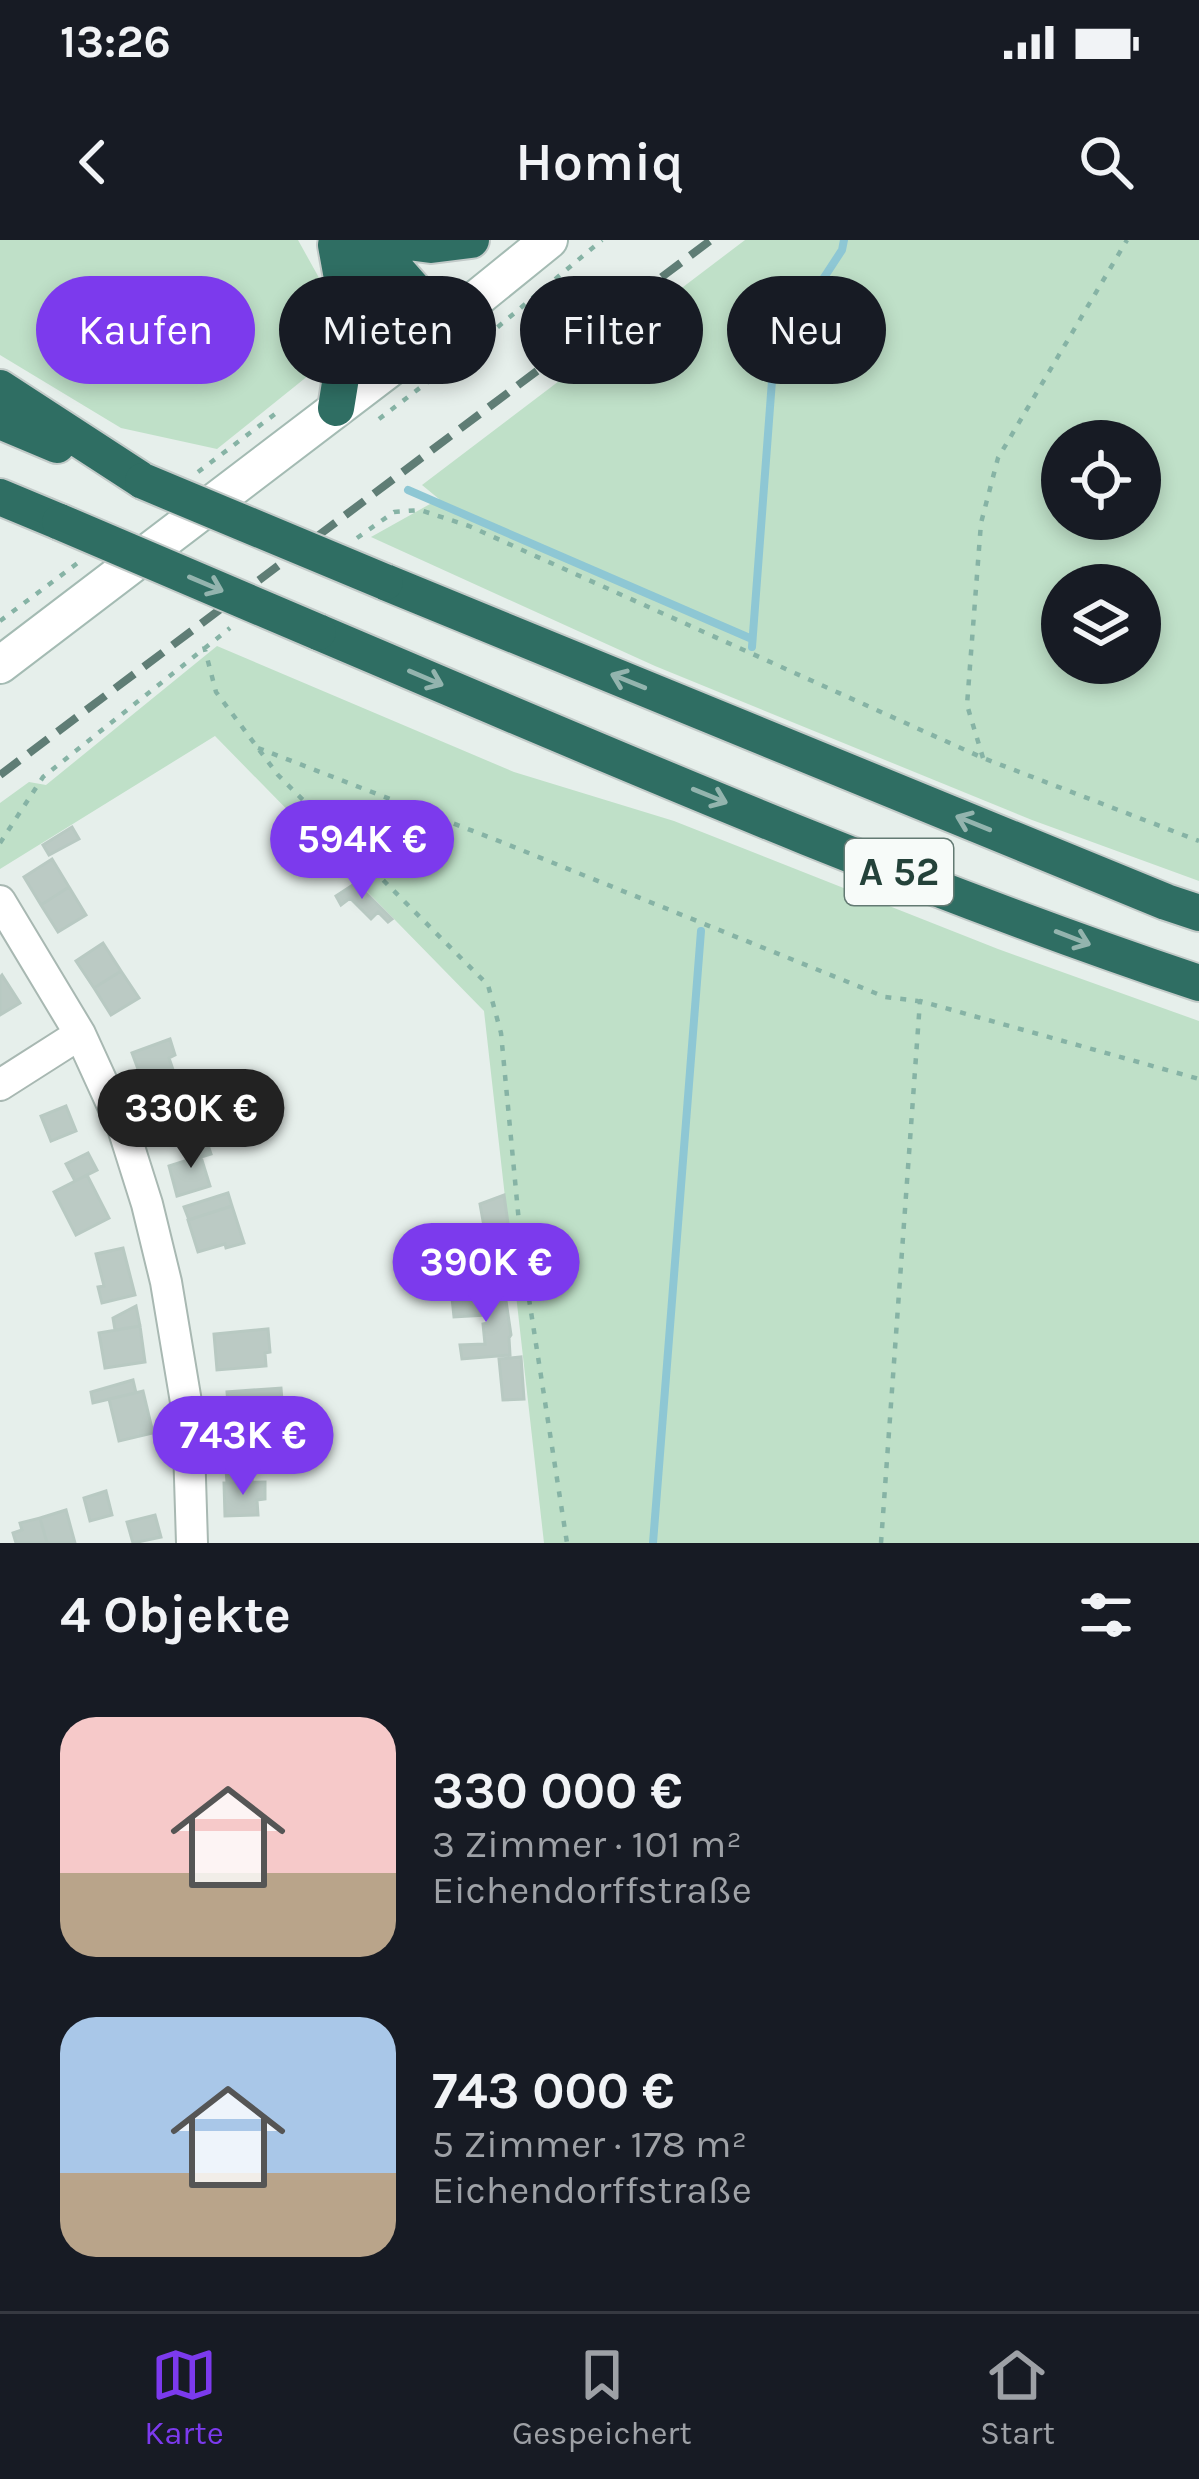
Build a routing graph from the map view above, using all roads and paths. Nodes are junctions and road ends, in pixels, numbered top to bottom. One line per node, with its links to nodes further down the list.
1 (393, 240): 2 (highway)
2 (471, 240)
3 (548, 240): 7 (main road)
4 (1127, 240): 21 (path)
5 (346, 242): 6 (highway); 11 (highway)
6 (379, 276)
7 (496, 282)
8 (367, 384): 11 (main road)
9 (0, 388): 14 (highway)
10 (285, 406): 13 (path)
11 (336, 408): 19 (main road)
12 (0, 421): 14 (highway, A 52)
13 (190, 478)
14 (143, 481): 23 (highway, A 52, one-way to 14, bridge)
15 (0, 497): 24 (highway, A 52, one-way to 24, bridge)
16 (76, 563): 17 (path)
17 (0, 621)
18 (203, 646): 20 (path)
19 (0, 665)
20 (258, 748): 25 (path); 30 (path)
21 (1199, 841)
22 (0, 902): 26 (street)
23 (1199, 913)
24 (1199, 983)
25 (920, 1001): 27 (path); 31 (path)
26 (80, 1034): 28 (street); 29 (street)
27 (1199, 1079)
28 (0, 1085)
29 (193, 1543)
30 (567, 1543)
31 (881, 1543)

